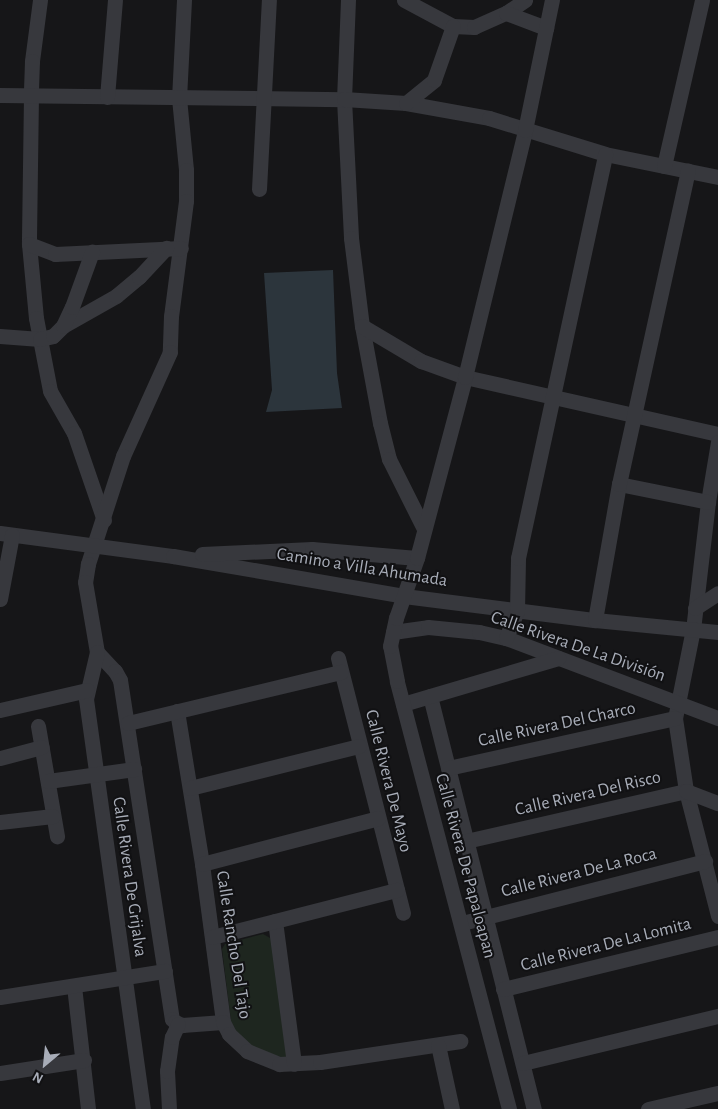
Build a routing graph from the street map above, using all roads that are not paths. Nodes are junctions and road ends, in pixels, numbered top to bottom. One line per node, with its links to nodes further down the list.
1 (40, 0): 14 (street)
2 (116, 0): 15 (street)
3 (184, 0): 16 (street)
4 (269, 0): 17 (street)
5 (348, 0): 18 (street)
6 (404, 0): 11 (street)
7 (524, 0): 10 (street)
8 (552, 0): 12 (street, Calle Rivera De Papaloapan)
9 (702, 0): 22 (street)
10 (506, 12): 11 (street); 12 (street)
11 (453, 26): 19 (street)
12 (546, 28): 20 (street, Calle Rivera De Papaloapan)
13 (0, 95): 14 (street)
14 (31, 95): 15 (street); 26 (street)
15 (107, 97): 16 (street)
16 (179, 98): 17 (street); 27 (street)
17 (264, 99): 18 (street); 25 (street)
18 (344, 99): 19 (street); 30 (street)
19 (406, 103): 20 (street)
20 (525, 130): 21 (street); 33 (street, Calle Rivera De Papaloapan)
21 (605, 154): 22 (street); 34 (street)
22 (664, 166): 23 (street)
23 (688, 171): 24 (street); 35 (street)
24 (718, 177)
25 (259, 189)
26 (29, 244): 28 (street); 32 (street)
27 (173, 248): 28 (street); 29 (street); 40 (street)
28 (92, 252): 29 (street)
29 (63, 326): 32 (street)
30 (362, 326): 33 (street); 41 (street)
31 (0, 336): 32 (street)
32 (40, 340): 40 (street)
33 (465, 377): 34 (street); 41 (street, Calle Rivera De Papaloapan)
34 (554, 395): 35 (street); 50 (street)
35 (633, 415): 36 (street); 38 (street)
36 (718, 434)
37 (718, 442): 39 (street)
38 (618, 484): 39 (street); 51 (street)
39 (708, 502): 49 (street)
40 (104, 520): 43 (street)
41 (424, 529): 45 (street, Calle Rivera De Papaloapan)
42 (6, 534): 43 (street, Camino a Villa Ahumada); 48 (street)
43 (94, 546): 44 (street, Camino a Villa Ahumada); 56 (street)
44 (173, 556): 45 (street); 47 (street, Camino a Villa Ahumada)
45 (417, 558): 47 (street, Calle Rivera De Papaloapan)
46 (718, 593): 49 (street)
47 (404, 596): 50 (street, Camino a Villa Ahumada); 53 (street, Calle Rivera De Papaloapan)
48 (0, 599)
49 (695, 608): 52 (street)
50 (517, 611): 51 (street, Camino a Villa Ahumada); 55 (street)
51 (595, 620): 52 (street, Camino a Villa Ahumada)
52 (693, 628): 54 (street, Camino a Villa Ahumada); 60 (street)
53 (393, 632): 55 (street, Calle Rivera De La División); 61 (street, Calle Rivera De Papaloapan)
54 (718, 632)
55 (506, 638): 57 (street, Calle Rivera De La División)
56 (98, 652): 58 (street, Calle Rivera De Grijalva); 66 (street)
57 (558, 658): 59 (street); 60 (street, Calle Rivera De La División)
58 (87, 690): 62 (street); 73 (street, Calle Rivera De Grijalva)
59 (430, 696): 61 (street); 71 (street)
60 (678, 703): 64 (street); 65 (street, Calle Rivera De La División)
61 (403, 704): 91 (street, Calle Rivera De Papaloapan)
62 (0, 710)
63 (177, 711): 66 (street); 68 (street, Calle Rivera De Mayo); 75 (street, Calle Rancho Del Tajo)
64 (675, 718): 71 (street, Calle Rivera Del Charco); 76 (street)
65 (718, 718)
66 (128, 723): 72 (street)
67 (38, 726): 69 (street)
68 (359, 746): 75 (street); 79 (street, Calle Rivera De Mayo)
69 (42, 747): 70 (street); 74 (street)
70 (0, 758)
71 (448, 768): 82 (street)
72 (134, 769): 73 (street); 94 (street)
73 (95, 774): 74 (street); 95 (street, Calle Rivera De Grijalva)
74 (48, 782): 78 (street)
75 (190, 788): 84 (street, Calle Rancho Del Tajo)
76 (686, 791): 77 (street, Calle Rivera Del Risco); 82 (street, Calle Rivera Del Risco); 83 (street)
77 (718, 803)
78 (53, 816): 80 (street); 81 (street)
79 (378, 818): 84 (street); 86 (street, Calle Rivera De Mayo)
80 (0, 822)
81 (57, 836)
82 (466, 841): 88 (street)
83 (705, 861): 85 (street); 88 (street, Calle Rivera De La Roca)
84 (202, 864): 92 (street, Calle Rancho Del Tajo)
85 (714, 882): 89 (street)
86 (396, 890): 87 (street, Calle Rivera De Mayo); 90 (street)
87 (403, 914)
88 (484, 916): 91 (street, Calle Rivera De La Roca); 97 (street)
89 (718, 916)
90 (275, 921): 92 (street); 106 (street)
91 (462, 923): 113 (street, Calle Rivera De Papaloapan)
92 (212, 937): 100 (street, Calle Rancho Del Tajo)
93 (718, 937): 97 (street, Calle Rivera De La Lomita)
94 (165, 971): 95 (street); 101 (street)
95 (124, 978): 96 (street); 110 (street, Calle Rivera De Grijalva)
96 (74, 986): 98 (street); 104 (street)
97 (503, 989): 105 (street)
98 (0, 997)
99 (718, 1016): 105 (street)
100 (223, 1022): 101 (street); 106 (street, Calle Rancho Del Tajo)
101 (178, 1024): 111 (street)
102 (460, 1041): 103 (street, Calle Rancho Del Tajo)
103 (438, 1045): 106 (street, Calle Rancho Del Tajo); 112 (street)
104 (84, 1060): 107 (street); 109 (street)
105 (523, 1063): 114 (street)
106 (294, 1064)
107 (0, 1073)
108 (718, 1093): 115 (street)
109 (88, 1109)
110 (143, 1109)
111 (170, 1109)
112 (452, 1109)
113 (509, 1109)
114 (534, 1109)
115 (648, 1109)

